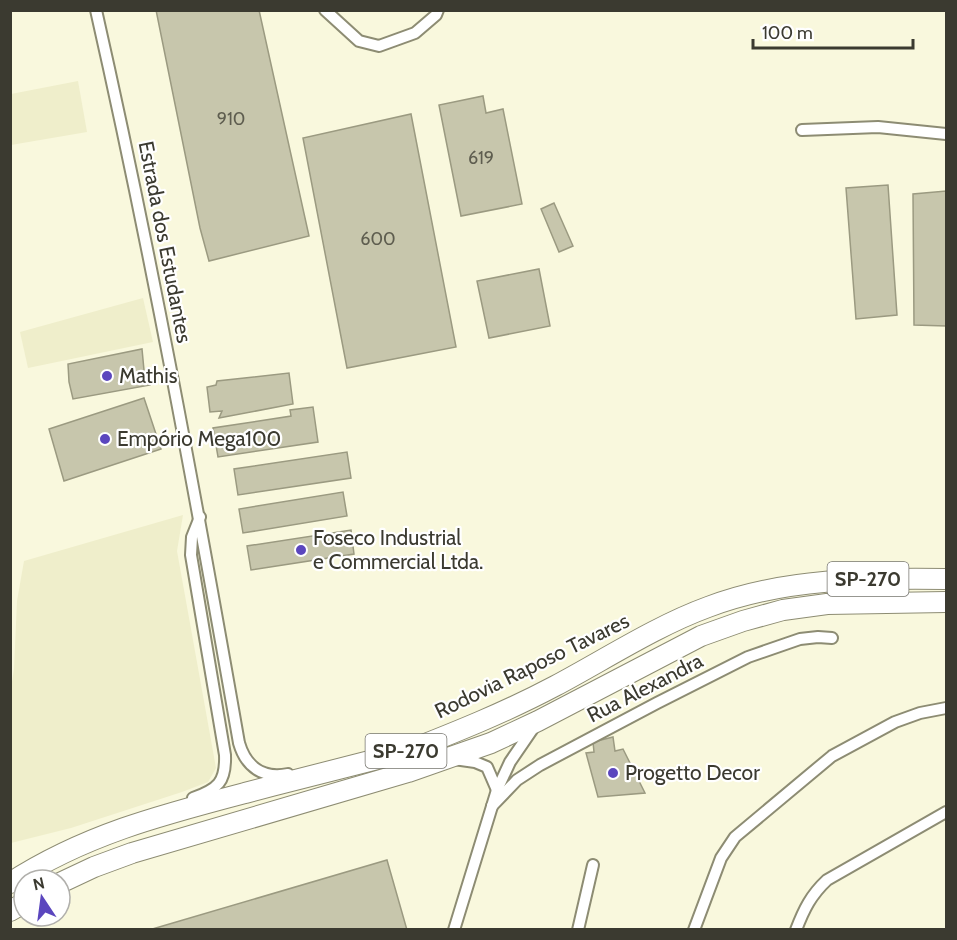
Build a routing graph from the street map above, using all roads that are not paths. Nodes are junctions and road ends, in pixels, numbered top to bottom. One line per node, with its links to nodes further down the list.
1 (96, 10): 6 (street, Estrada dos Estudantes)
2 (325, 10): 3 (street)
3 (438, 10)
4 (802, 130): 5 (street)
5 (946, 134)
6 (200, 517): 7 (street, Estrada dos Estudantes); 8 (street, Estrada dos Estudantes)
7 (208, 564): 8 (street); 14 (street, Estrada dos Estudantes)
8 (192, 566): 19 (street, Estrada dos Estudantes)
9 (946, 579): 14 (highway, Rodovia Raposo Tavares / SP-270)
10 (946, 602): 13 (highway, SP-270)
11 (832, 638): 17 (street, Rua Alexandra)
12 (946, 708): 25 (street)
13 (538, 722): 15 (highway, SP-270); 16 (street)
14 (405, 752): 19 (highway, Rodovia Raposo Tavares / SP-270)
15 (448, 759): 16 (street); 21 (highway, SP-270)
16 (497, 790): 17 (street)
17 (492, 806): 23 (street)
18 (946, 812): 26 (street)
19 (90, 840): 22 (highway, Rodovia Raposo Tavares / SP-270)
20 (593, 865): 24 (street)
21 (72, 877)
22 (10, 883)
23 (454, 930)
24 (578, 930)
25 (694, 930)
26 (796, 930)

